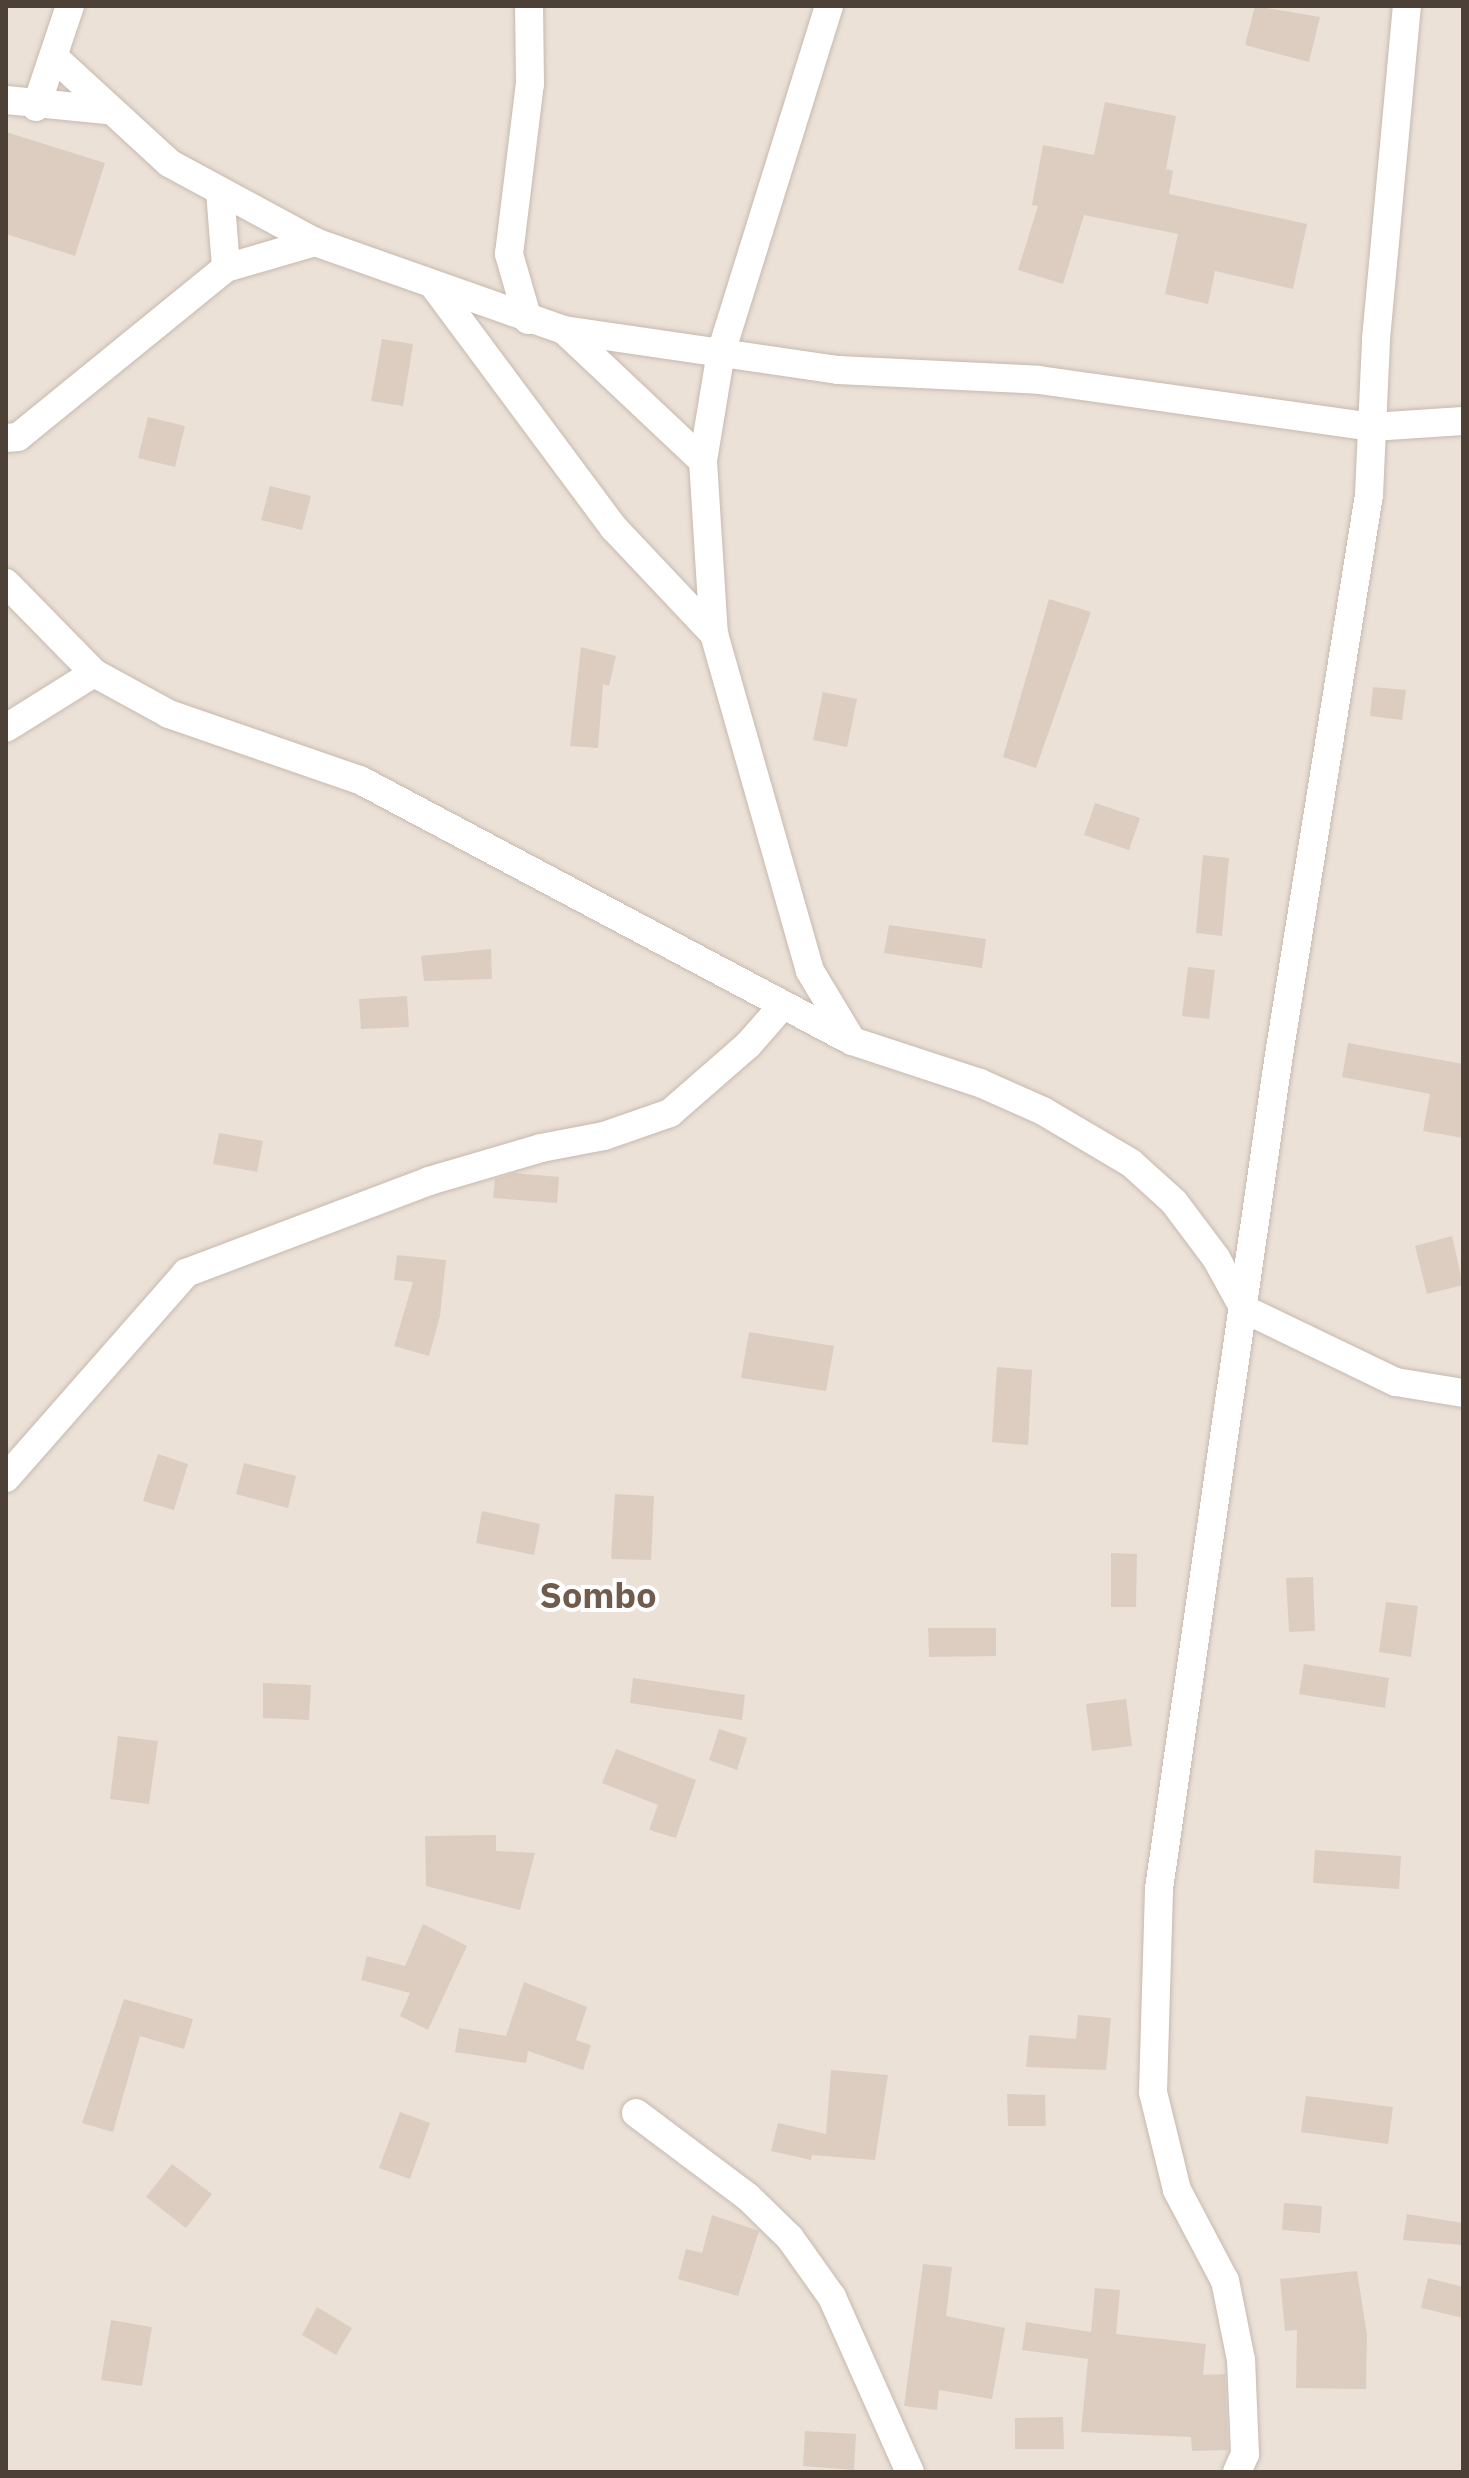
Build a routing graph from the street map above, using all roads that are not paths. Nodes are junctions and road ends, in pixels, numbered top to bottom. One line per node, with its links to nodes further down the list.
1 (70, 6): 5 (street)
2 (529, 6): 13 (street)
3 (829, 6): 15 (street)
4 (1407, 6): 17 (street)
5 (55, 58): 7 (street); 8 (street)
6 (6, 100): 7 (street)
7 (36, 107): 8 (street)
8 (107, 110): 9 (street)
9 (220, 191): 10 (street); 11 (street)
10 (315, 242): 11 (street); 12 (street)
11 (226, 268): 18 (street)
12 (434, 286): 13 (street); 21 (street)
13 (528, 320): 14 (street)
14 (564, 330): 15 (street); 19 (street)
15 (721, 352): 17 (street); 19 (street)
16 (1463, 421): 17 (street)
17 (1372, 427): 26 (street)
18 (6, 438)
19 (703, 461): 21 (street)
20 (6, 583): 22 (street)
21 (714, 634): 25 (street)
22 (94, 673): 23 (street); 24 (street)
23 (6, 728)
24 (783, 1005): 25 (street); 28 (street)
25 (852, 1041): 26 (street)
26 (1244, 1309): 27 (street); 31 (street)
27 (1463, 1393)
28 (6, 1478)
29 (636, 2113): 30 (street)
30 (910, 2472)
31 (1237, 2472)

